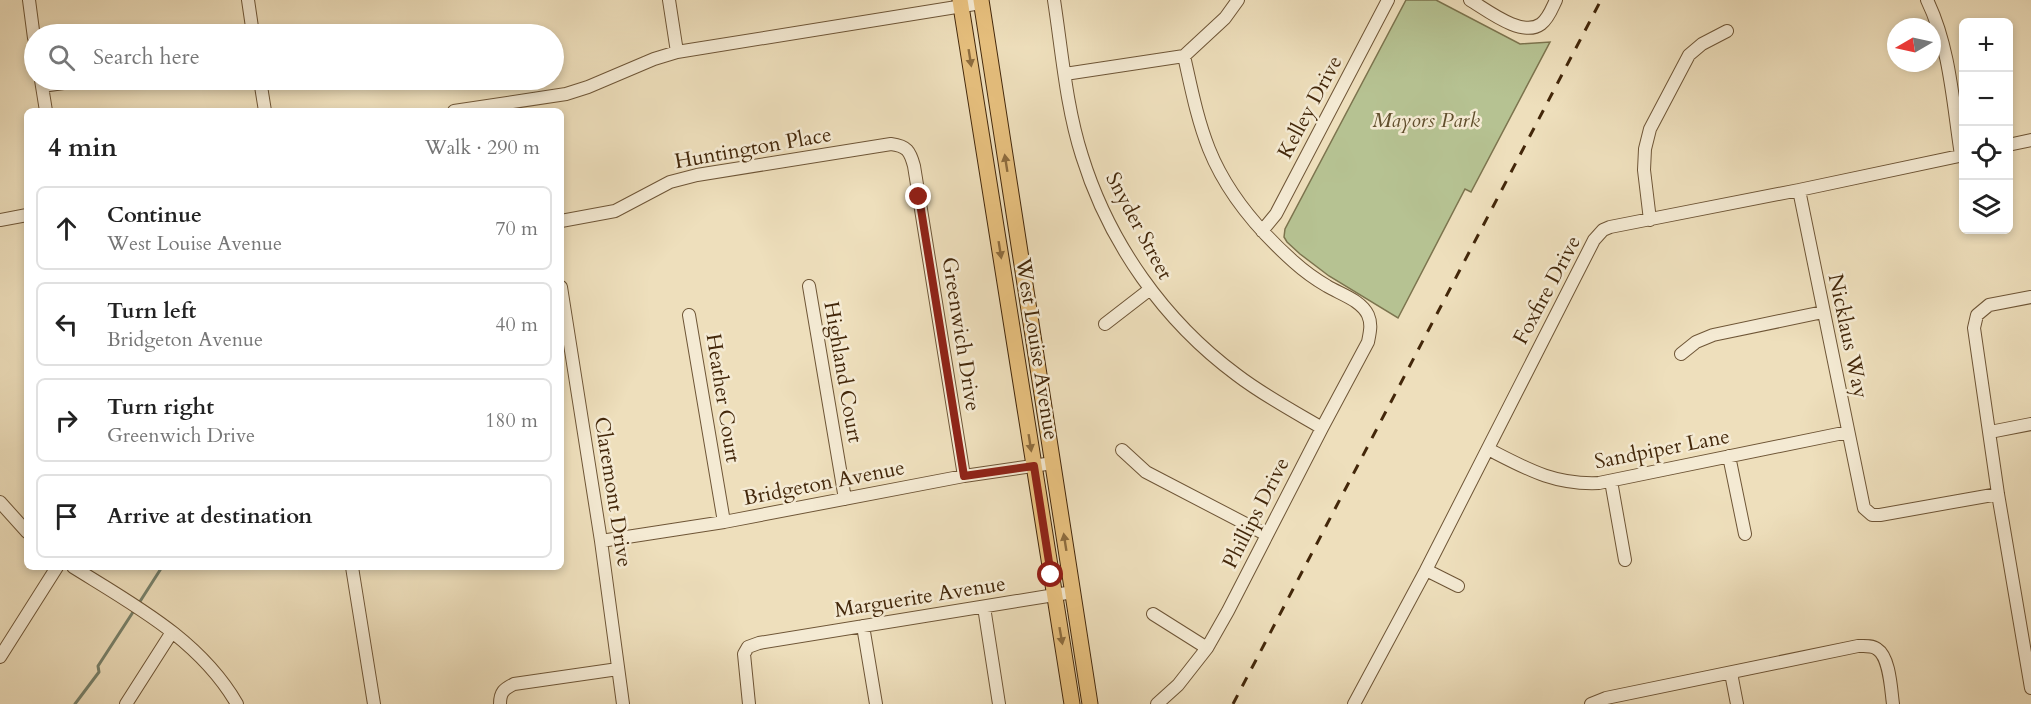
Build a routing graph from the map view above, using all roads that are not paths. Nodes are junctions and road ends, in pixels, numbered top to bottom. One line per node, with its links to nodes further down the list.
1 (28, 0): 12 (street)
2 (248, 0): 13 (street)
3 (669, 0): 15 (street)
4 (1053, 0): 17 (street, Snyder Street)
5 (1238, 0): 16 (street)
6 (1388, 0): 33 (street, Kelley Drive)
7 (1470, 0): 8 (street)
8 (1556, 0)
9 (1927, 0): 23 (street)
10 (981, 1): 11 (street); 49 (main road, West Louise Avenue, one-way to 10)
11 (961, 3): 15 (street); 50 (main road, West Louise Avenue, one-way to 50)
12 (32, 24)
13 (252, 24)
14 (1726, 31): 32 (street)
15 (677, 52): 22 (street)
16 (1184, 56): 17 (street); 33 (street)
17 (1065, 74): 35 (street, Snyder Street)
18 (43, 90): 20 (street)
19 (262, 90): 21 (street)
20 (46, 108)
21 (265, 108)
22 (474, 108)
23 (1959, 138)
24 (2031, 140): 25 (street)
25 (2013, 144)
26 (1959, 156): 27 (street, Foxfire Drive)
27 (1799, 190): 32 (street, Foxfire Drive); 37 (street, Nicklaus Way)
28 (919, 197): 31 (street, Huntington Place); 51 (street, Greenwich Drive)
29 (24, 216): 30 (street)
30 (0, 220)
31 (564, 220)
32 (1650, 220): 46 (street, Foxfire Drive)
33 (1262, 231): 43 (street, Phillips Drive)
34 (809, 286): 54 (street, Highland Court)
35 (1149, 290): 39 (street); 43 (street, Snyder Street)
36 (2031, 297): 45 (street)
37 (1823, 312): 41 (street); 44 (street, Nicklaus Way)
38 (689, 315): 56 (street, Heather Court)
39 (1105, 324)
40 (565, 342): 60 (street, Claremont Drive)
41 (1681, 354)
42 (2031, 424): 45 (street)
43 (1322, 428): 59 (street, Phillips Drive)
44 (1848, 432): 48 (street, Sandpiper Lane); 53 (street, Nicklaus Way)
45 (1990, 432): 53 (street)
46 (1488, 449): 52 (street, Sandpiper Lane); 65 (street, Foxfire Drive)
47 (1122, 450): 59 (street)
48 (1729, 456): 52 (street, Sandpiper Lane); 58 (street)
49 (1053, 463): 50 (street, Bridgeton Avenue); 67 (main road, West Louise Avenue, one-way to 49)
50 (1034, 466): 51 (street, Bridgeton Avenue); 68 (main road, West Louise Avenue)
51 (964, 476): 54 (street, Bridgeton Avenue)
52 (1611, 481): 61 (street)
53 (1998, 494): 77 (street)
54 (845, 499): 56 (street, Bridgeton Avenue)
55 (0, 502): 57 (street)
56 (724, 522): 60 (street, Bridgeton Avenue)
57 (24, 529)
58 (1745, 534)
59 (1267, 535): 73 (street, Phillips Drive)
60 (601, 541): 75 (street, Claremont Drive)
61 (1625, 560)
62 (55, 570): 74 (street)
63 (78, 570): 72 (street)
64 (352, 570): 80 (street)
65 (1426, 570): 66 (street); 89 (street, Foxfire Drive)
66 (1458, 586)
67 (1073, 592): 68 (street, Marguerite Avenue); 87 (main road, West Louise Avenue)
68 (1054, 595): 69 (street, Marguerite Avenue); 86 (main road, West Louise Avenue, one-way to 86)
69 (984, 607): 71 (street, Marguerite Avenue); 85 (street)
70 (1153, 614): 73 (street)
71 (863, 626): 83 (street, Marguerite Avenue); 84 (street)
72 (172, 633): 78 (street); 79 (street)
73 (1207, 648): 88 (street, Phillips Drive)
74 (0, 657)
75 (618, 669): 81 (street); 82 (street, Claremont Drive)
76 (1731, 673): 90 (street); 91 (street); 92 (street)
77 (2031, 688)
78 (126, 704)
79 (237, 704)
80 (374, 704)
81 (500, 704)
82 (623, 704)
83 (749, 704)
84 (876, 704)
85 (999, 704)
86 (1072, 704)
87 (1090, 704)
88 (1157, 704)
89 (1354, 704)
90 (1591, 704)
91 (1737, 704)
92 (1893, 704)

